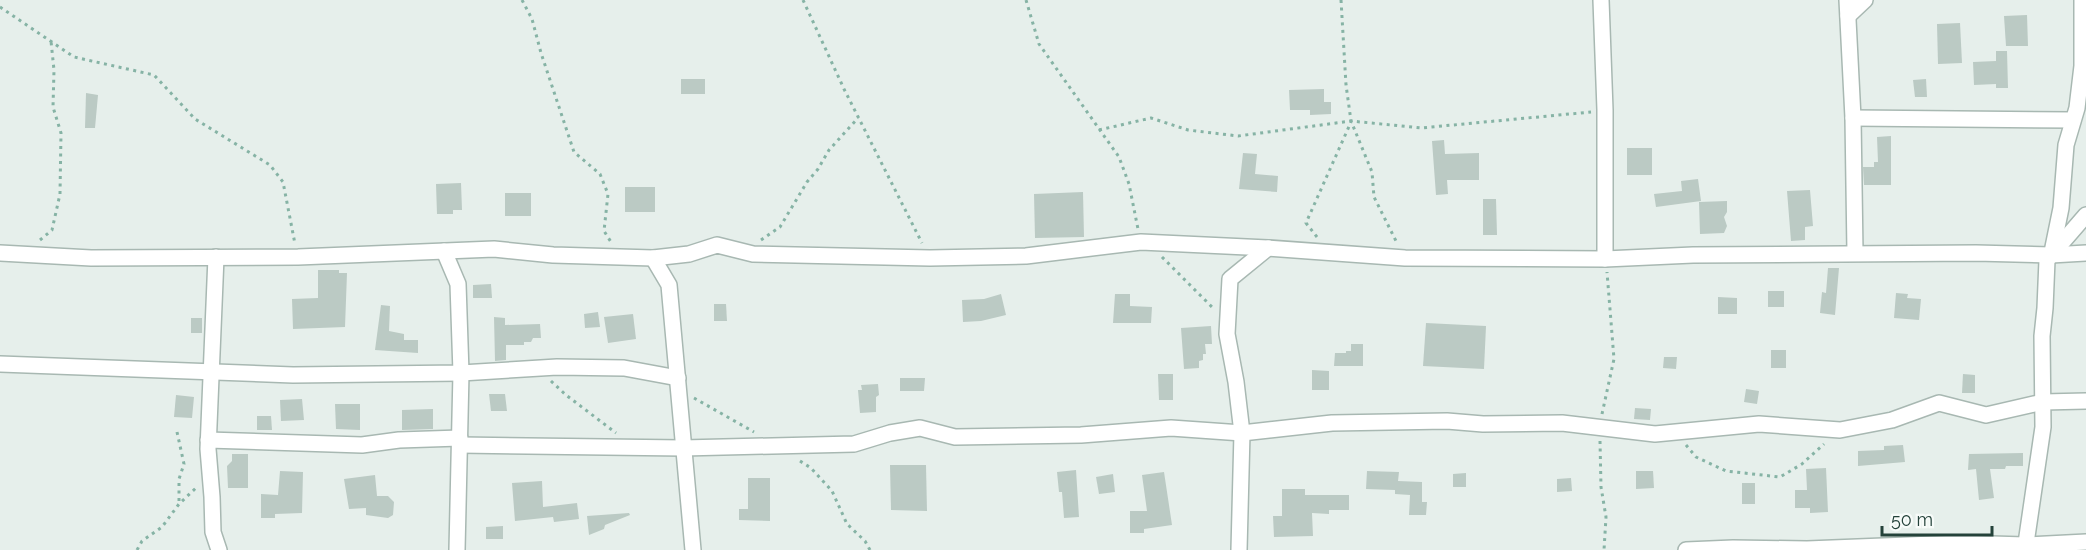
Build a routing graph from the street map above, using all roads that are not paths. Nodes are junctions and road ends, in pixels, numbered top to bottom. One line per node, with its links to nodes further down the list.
1 (1601, 0): 20 (street)
2 (1847, 0): 6 (street)
3 (1865, 0): 4 (street); 6 (street)
4 (1870, 0)
5 (2082, 0): 7 (street)
6 (1848, 16): 9 (street)
7 (2078, 95): 8 (street); 10 (street)
8 (2086, 110)
9 (1853, 118): 10 (street); 15 (street)
10 (2073, 120): 17 (street)
11 (2086, 215): 17 (street)
12 (1268, 248): 19 (street); 20 (street); 27 (street)
13 (444, 251): 18 (street); 19 (street); 23 (street)
14 (0, 253): 18 (street)
15 (1855, 253): 17 (street); 20 (street)
16 (2086, 253): 17 (street)
17 (2051, 255): 26 (street)
18 (216, 257): 22 (street)
19 (653, 258): 24 (street)
20 (1605, 258)
21 (0, 364): 22 (street)
22 (211, 372): 23 (street); 28 (street)
23 (461, 373): 24 (street); 29 (street)
24 (678, 378): 30 (street)
25 (2086, 401): 26 (street)
26 (2043, 402): 27 (street); 32 (street)
27 (1242, 433): 30 (street); 36 (street)
28 (208, 440): 29 (street); 33 (street)
29 (460, 442): 30 (street); 34 (street)
30 (683, 448): 35 (street)
31 (2086, 542): 32 (street)
32 (2025, 547): 37 (street)
33 (219, 550)
34 (457, 550)
35 (693, 550)
36 (1239, 550)
37 (1686, 550)

